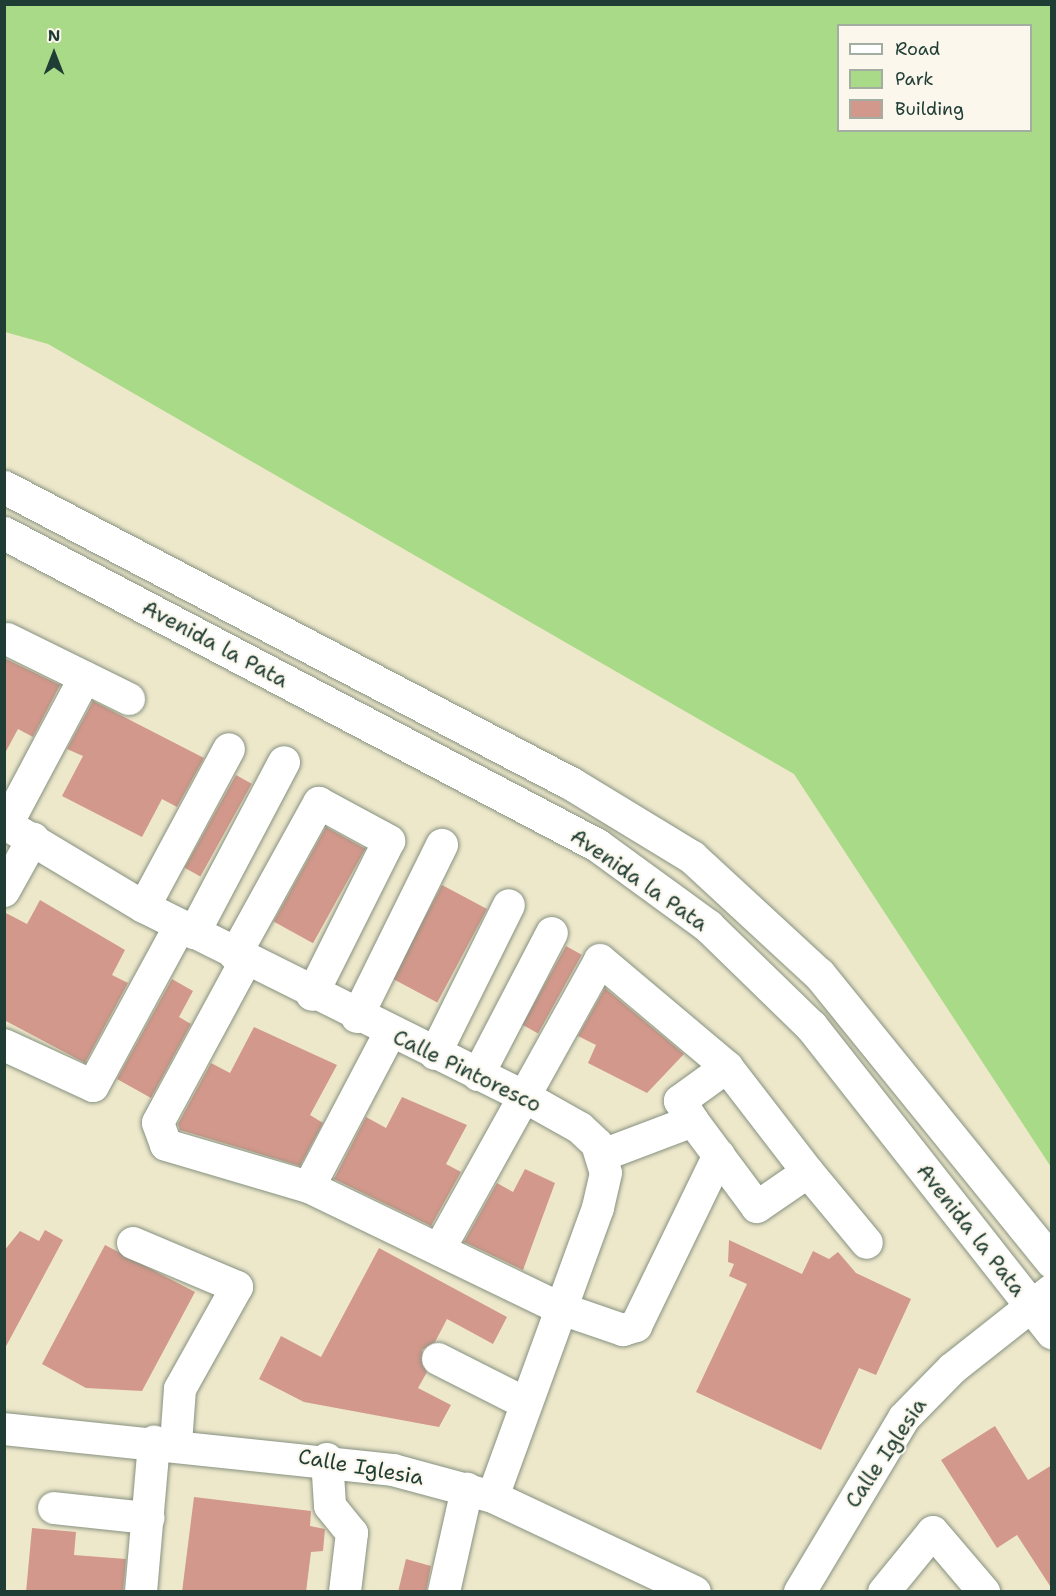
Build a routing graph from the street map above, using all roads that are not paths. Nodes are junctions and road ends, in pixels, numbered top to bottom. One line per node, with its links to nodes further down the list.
1 (4, 487): 32 (main road, Avenida la Pata)
2 (4, 533): 33 (main road, Avenida la Pata)
3 (8, 639): 4 (street)
4 (85, 677): 5 (street); 8 (street)
5 (129, 699)
6 (229, 749): 12 (street)
7 (284, 762): 13 (street)
8 (15, 829): 10 (street); 12 (street, Calle Pintoresco)
9 (442, 845): 17 (street)
10 (4, 891)
11 (509, 905): 20 (street)
12 (144, 907): 13 (street, Calle Pintoresco)
13 (187, 930): 15 (street, Calle Pintoresco); 19 (street)
14 (552, 933): 22 (street)
15 (240, 957): 16 (street, Calle Pintoresco); 16 (street); 28 (street)
16 (312, 995): 17 (street, Calle Pintoresco)
17 (357, 1017): 18 (street, Calle Pintoresco)
18 (390, 1033): 20 (street, Calle Pintoresco); 28 (street)
19 (4, 1045)
20 (435, 1053): 22 (street, Calle Pintoresco)
21 (727, 1067): 23 (street); 24 (street); 27 (street)
22 (478, 1075): 23 (street, Calle Pintoresco)
23 (525, 1097): 25 (street, Calle Pintoresco); 31 (street)
24 (693, 1120): 25 (street); 26 (street)
25 (603, 1155): 34 (street)
26 (719, 1155): 27 (street); 34 (street)
27 (808, 1172): 29 (street)
28 (309, 1187): 31 (street)
29 (867, 1242)
30 (133, 1243): 39 (street)
31 (440, 1248): 34 (street)
32 (1052, 1262)
33 (1041, 1298): 35 (main road, Avenida la Pata); 48 (street, Calle Iglesia)
34 (559, 1308): 37 (street)
35 (1052, 1332)
36 (438, 1359): 37 (street)
37 (525, 1403): 41 (street)
38 (4, 1429): 39 (street, Calle Iglesia)
39 (165, 1443): 40 (street, Calle Iglesia); 43 (street)
40 (327, 1459): 41 (street, Calle Iglesia); 45 (street)
41 (480, 1493): 46 (street); 47 (street, Calle Iglesia)
42 (54, 1508): 43 (street)
43 (148, 1518): 44 (street)
44 (141, 1592)
45 (345, 1592)
46 (444, 1592)
47 (695, 1592)
48 (800, 1592)
49 (884, 1592): 50 (street)
50 (984, 1592)

